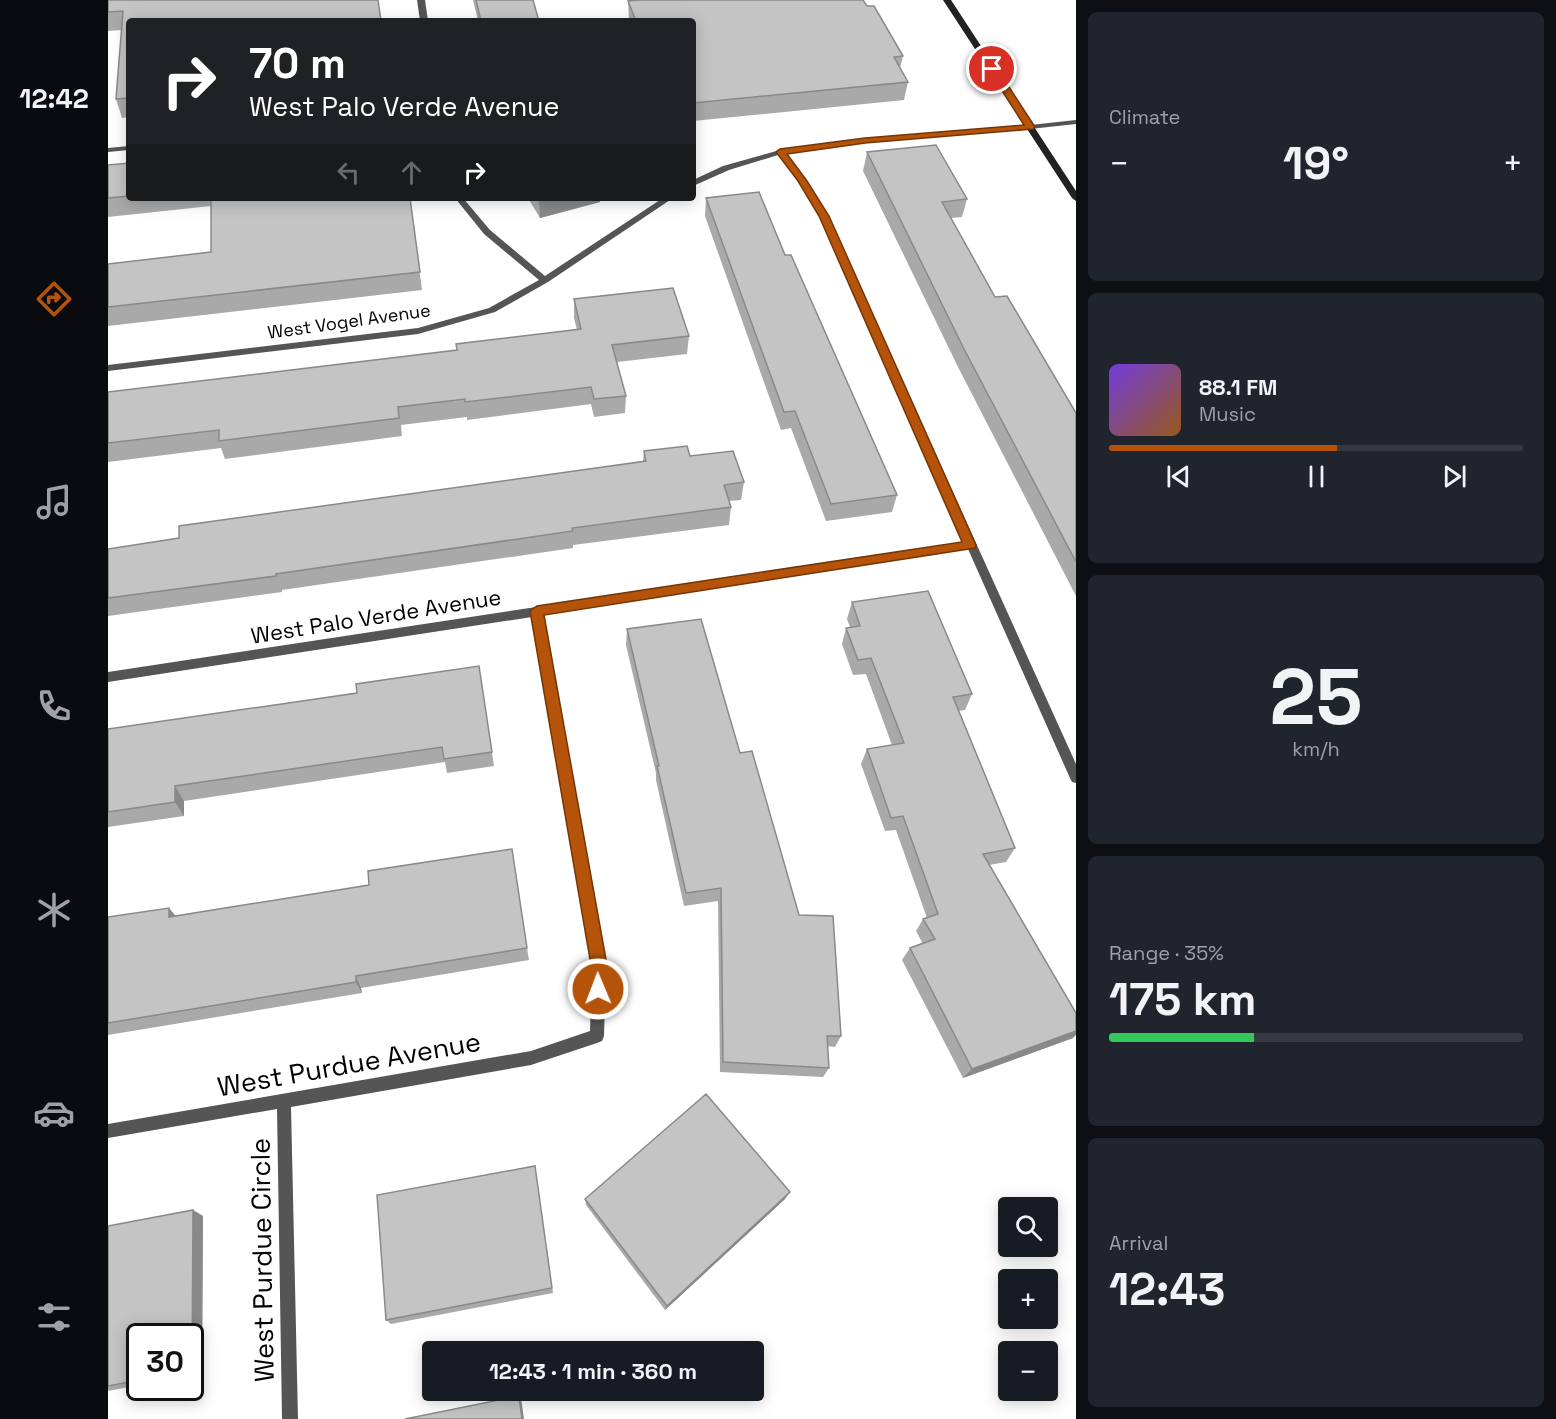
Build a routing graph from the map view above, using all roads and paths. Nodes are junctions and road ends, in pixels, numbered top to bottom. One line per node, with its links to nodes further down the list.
1 (421, 0): 3 (street)
2 (947, 0): 5 (main road)
3 (424, 18)
4 (1076, 122): 5 (street)
5 (1030, 127): 8 (street); 10 (main road)
6 (126, 148): 7 (street)
7 (108, 150)
8 (780, 152): 9 (street); 15 (street)
9 (696, 182)
10 (1076, 198)
11 (461, 201): 13 (street)
12 (664, 201): 13 (street, West Vogel Avenue)
13 (545, 280): 14 (street, West Vogel Avenue)
14 (108, 368)
15 (970, 545): 16 (street, West Palo Verde Avenue); 18 (street)
16 (537, 611): 17 (street, West Palo Verde Avenue); 19 (street, West Purdue Avenue)
17 (108, 677)
18 (1076, 778)
19 (285, 1101): 20 (street, West Purdue Avenue); 21 (street, West Purdue Circle)
20 (108, 1131)
21 (290, 1419)

